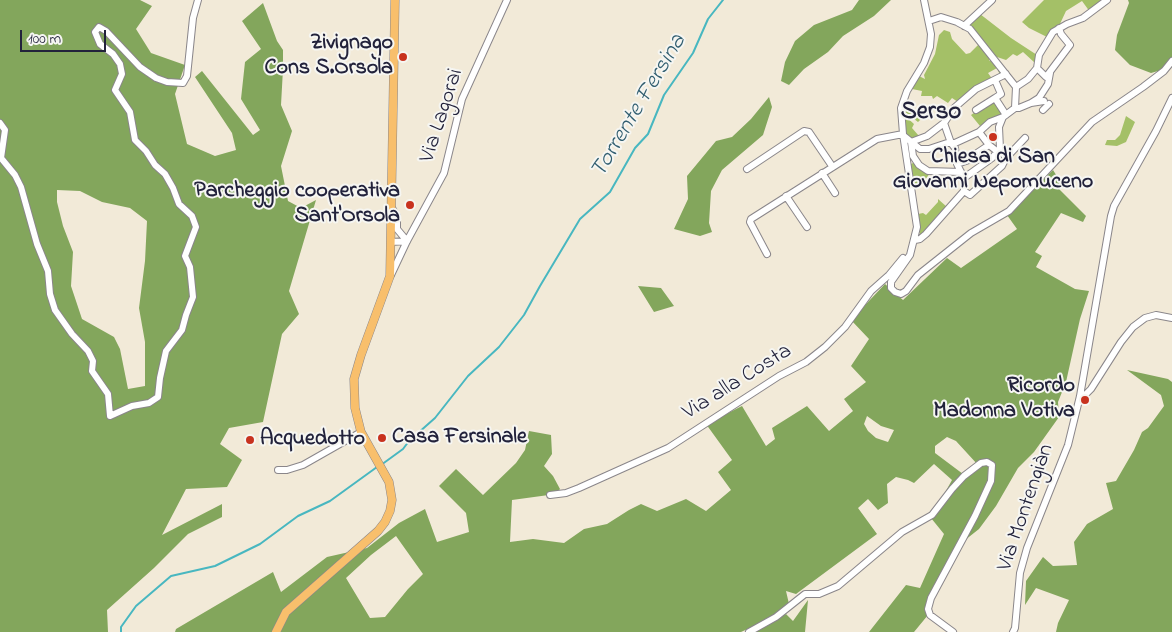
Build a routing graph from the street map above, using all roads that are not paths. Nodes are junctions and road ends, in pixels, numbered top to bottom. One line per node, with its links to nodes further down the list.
1 (198, 0): 23 (street)
2 (395, 0): 42 (main road, Via Lagorai)
3 (507, 0): 45 (street, Via Lagorai)
4 (924, 0): 7 (street)
5 (992, 0): 8 (street)
6 (1107, 0): 9 (street)
7 (929, 21): 8 (street); 26 (street)
8 (964, 26): 13 (street)
9 (1059, 28): 11 (street); 12 (street)
10 (1172, 61): 48 (street)
11 (1036, 68): 12 (street); 15 (street)
12 (1050, 71): 18 (street)
13 (1006, 74): 14 (street); 15 (street)
14 (995, 80): 16 (street); 24 (street)
15 (1018, 86): 19 (street)
16 (995, 98): 20 (street); 22 (street)
17 (1172, 98): 51 (street, Via Montengiàn)
18 (1031, 103): 19 (street); 21 (street)
19 (1015, 108): 22 (street)
20 (976, 110)
21 (1043, 110)
22 (1004, 116): 25 (street); 31 (street)
23 (0, 123)
24 (944, 123): 28 (street); 29 (street)
25 (979, 132): 29 (street); 30 (street)
26 (903, 135): 28 (street); 34 (street); 44 (street)
27 (1025, 138): 32 (street)
28 (911, 142): 29 (street); 36 (street)
29 (951, 143): 33 (street)
30 (989, 145): 31 (street); 33 (street)
31 (999, 151): 32 (street); 38 (street)
32 (1006, 158): 39 (street)
33 (957, 164): 36 (street)
34 (832, 166): 35 (street); 37 (street)
35 (747, 169)
36 (961, 172): 38 (street)
37 (822, 173): 40 (street); 41 (street)
38 (964, 178): 39 (street)
39 (964, 191): 44 (street)
40 (835, 193)
41 (786, 196): 43 (street); 47 (street)
42 (392, 208): 45 (street, Via Lagorai); 46 (main road, Via Lagorai)
43 (807, 227)
44 (915, 240): 48 (street)
45 (407, 241): 46 (street); 49 (street, Via Lagorai)
46 (391, 242): 49 (main road, Via Lagorai)
47 (767, 254)
48 (910, 255): 54 (street, Via alla Costa)
49 (390, 276): 52 (main road, Via Lagorai)
50 (1172, 318): 51 (street)
51 (1080, 396): 58 (street, Via Montengiàn)
52 (362, 432): 53 (street); 55 (main road, Via Lagorai)
53 (278, 470)
54 (550, 495)
55 (276, 632)
56 (749, 632): 57 (street)
57 (953, 632)
58 (1013, 632)

